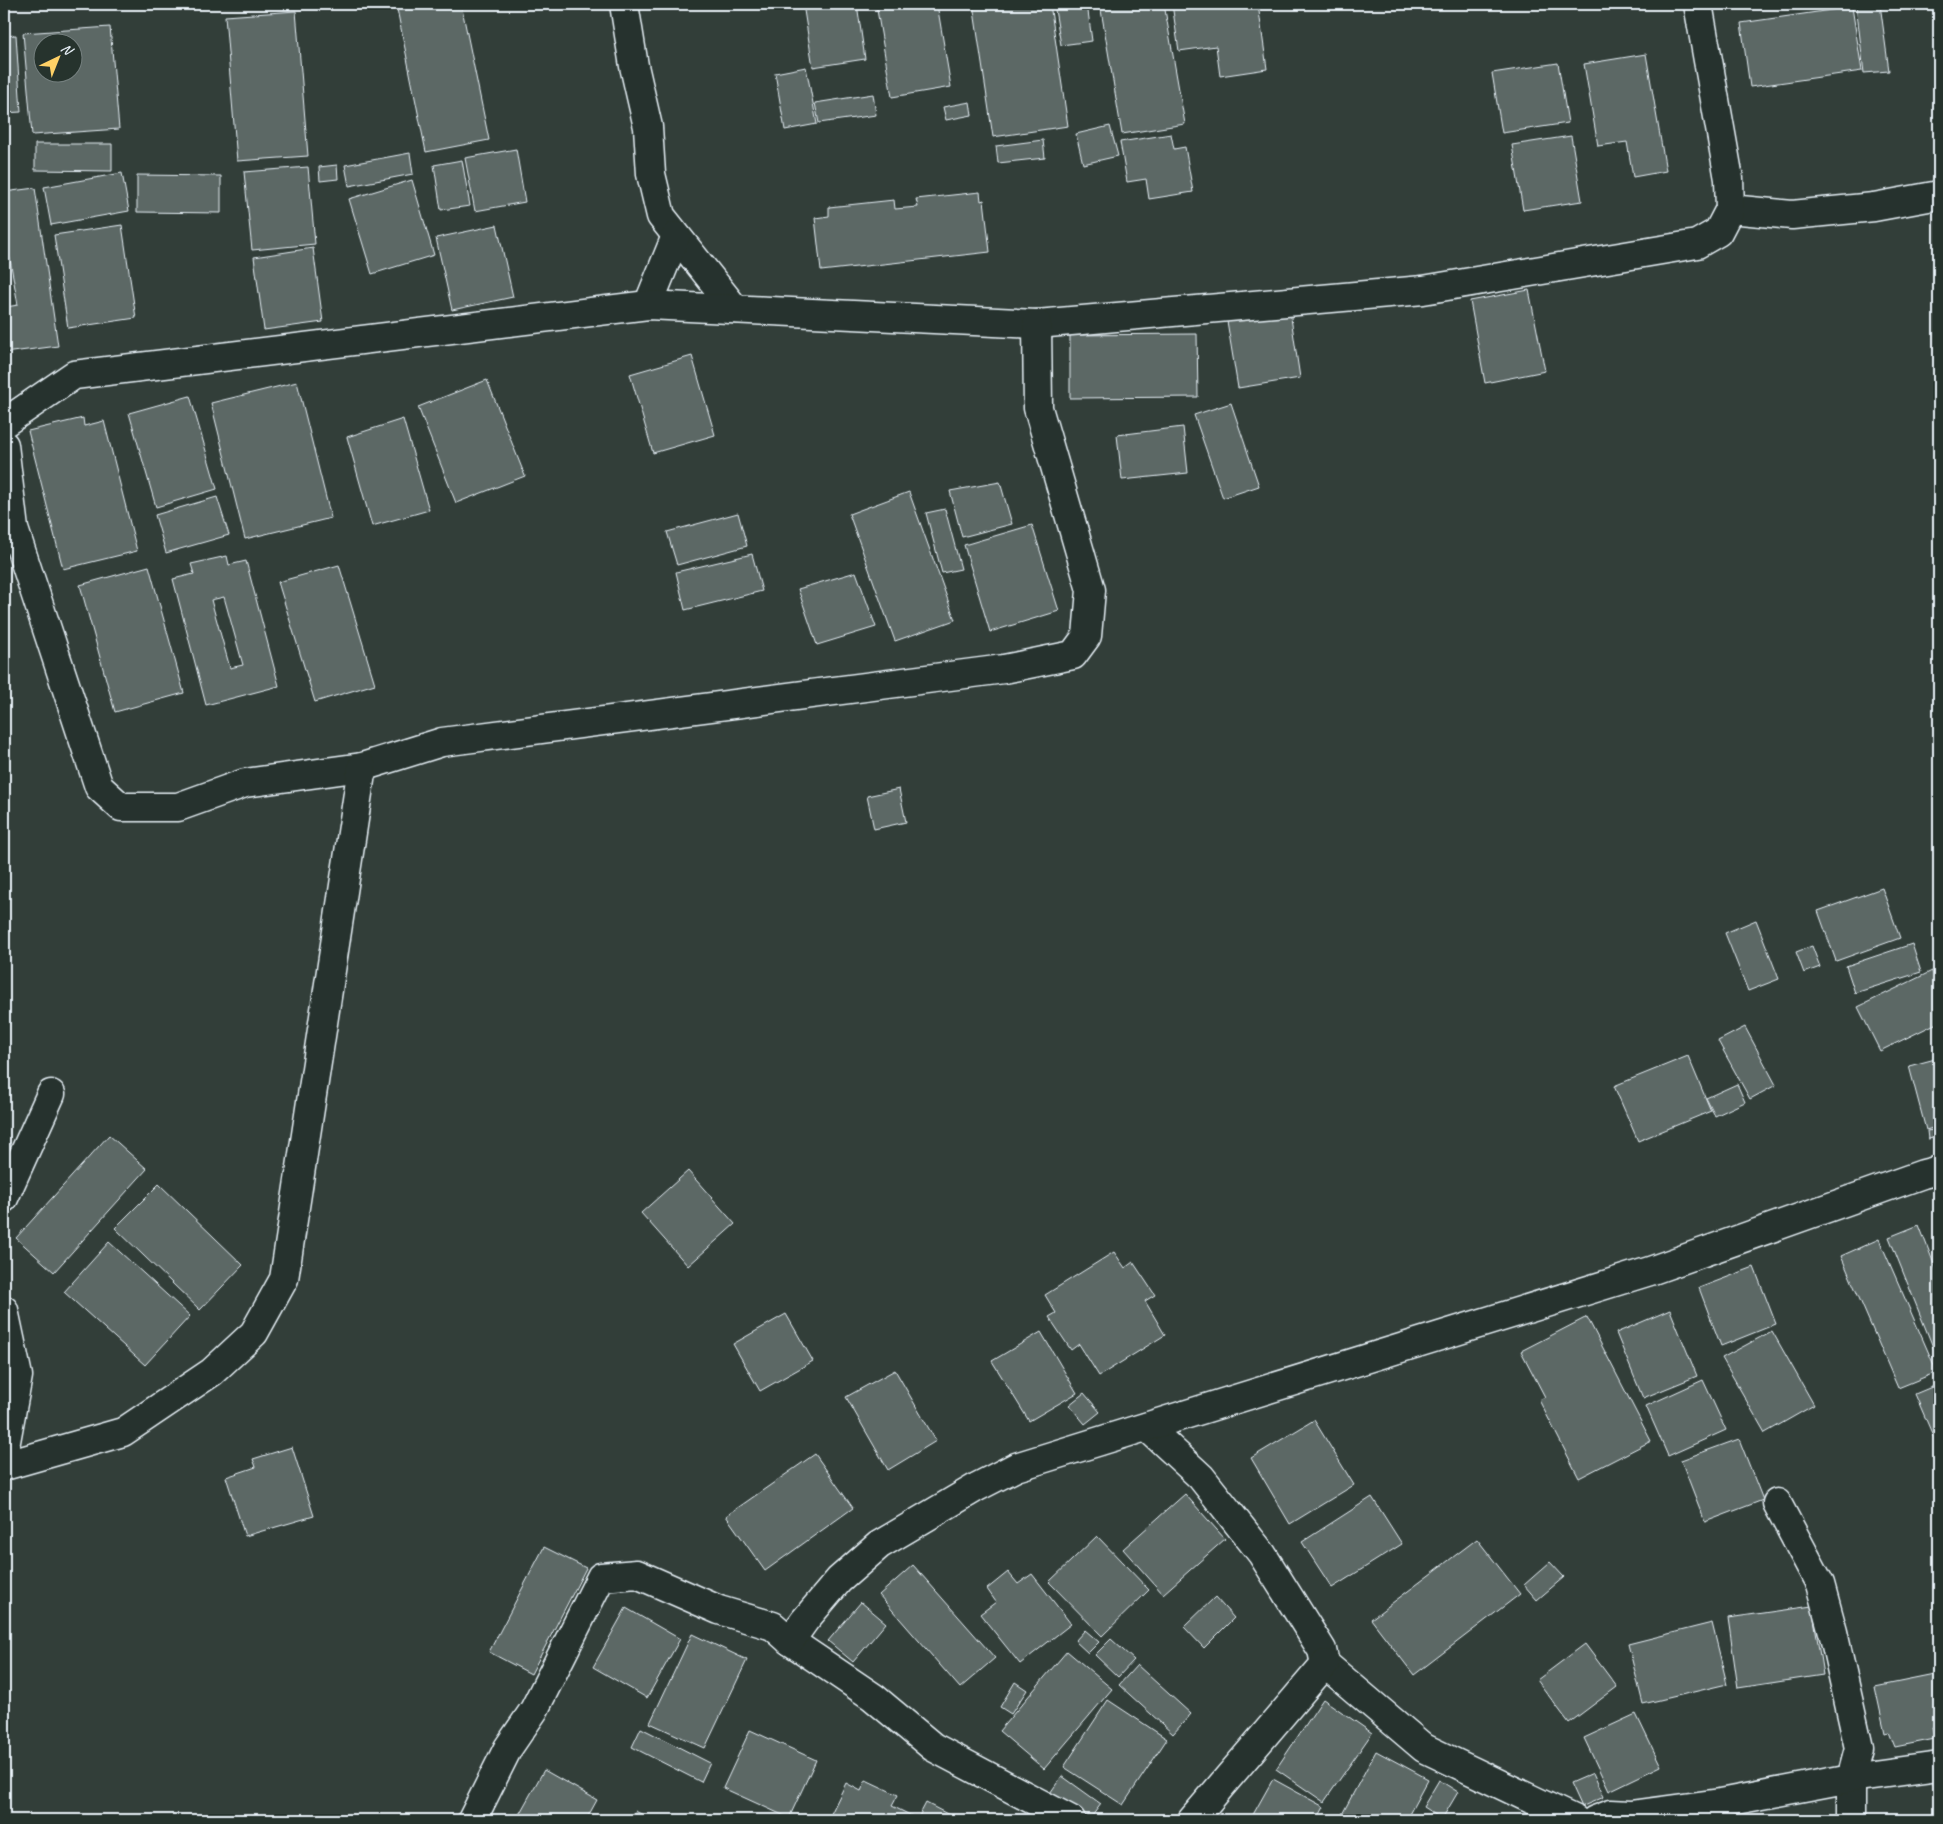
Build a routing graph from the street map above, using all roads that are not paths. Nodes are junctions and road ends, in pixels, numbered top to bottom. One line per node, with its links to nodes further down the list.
1 (624, 4): 5 (street)
2 (1698, 4): 4 (street)
3 (1939, 195): 4 (street)
4 (1730, 209): 8 (street)
5 (676, 236): 6 (street); 7 (street)
6 (648, 305): 7 (street); 9 (street)
7 (735, 309): 8 (street)
8 (1036, 324): 11 (street)
9 (4, 423)
10 (4, 445): 11 (street)
11 (362, 767): 18 (street)
12 (51, 1094): 14 (street)
13 (1939, 1170): 16 (street)
14 (4, 1198)
15 (4, 1310): 17 (street)
16 (1147, 1426): 20 (street); 21 (street)
17 (4, 1452)
18 (4, 1466)
19 (1776, 1503): 23 (street)
20 (790, 1642): 24 (street); 25 (street)
21 (1325, 1664): 26 (street); 27 (street)
22 (1939, 1766): 23 (street)
23 (1851, 1778): 28 (street); 29 (street)
24 (472, 1820)
25 (1071, 1820)
26 (1192, 1820)
27 (1575, 1820)
28 (1595, 1820)
29 (1851, 1820)

